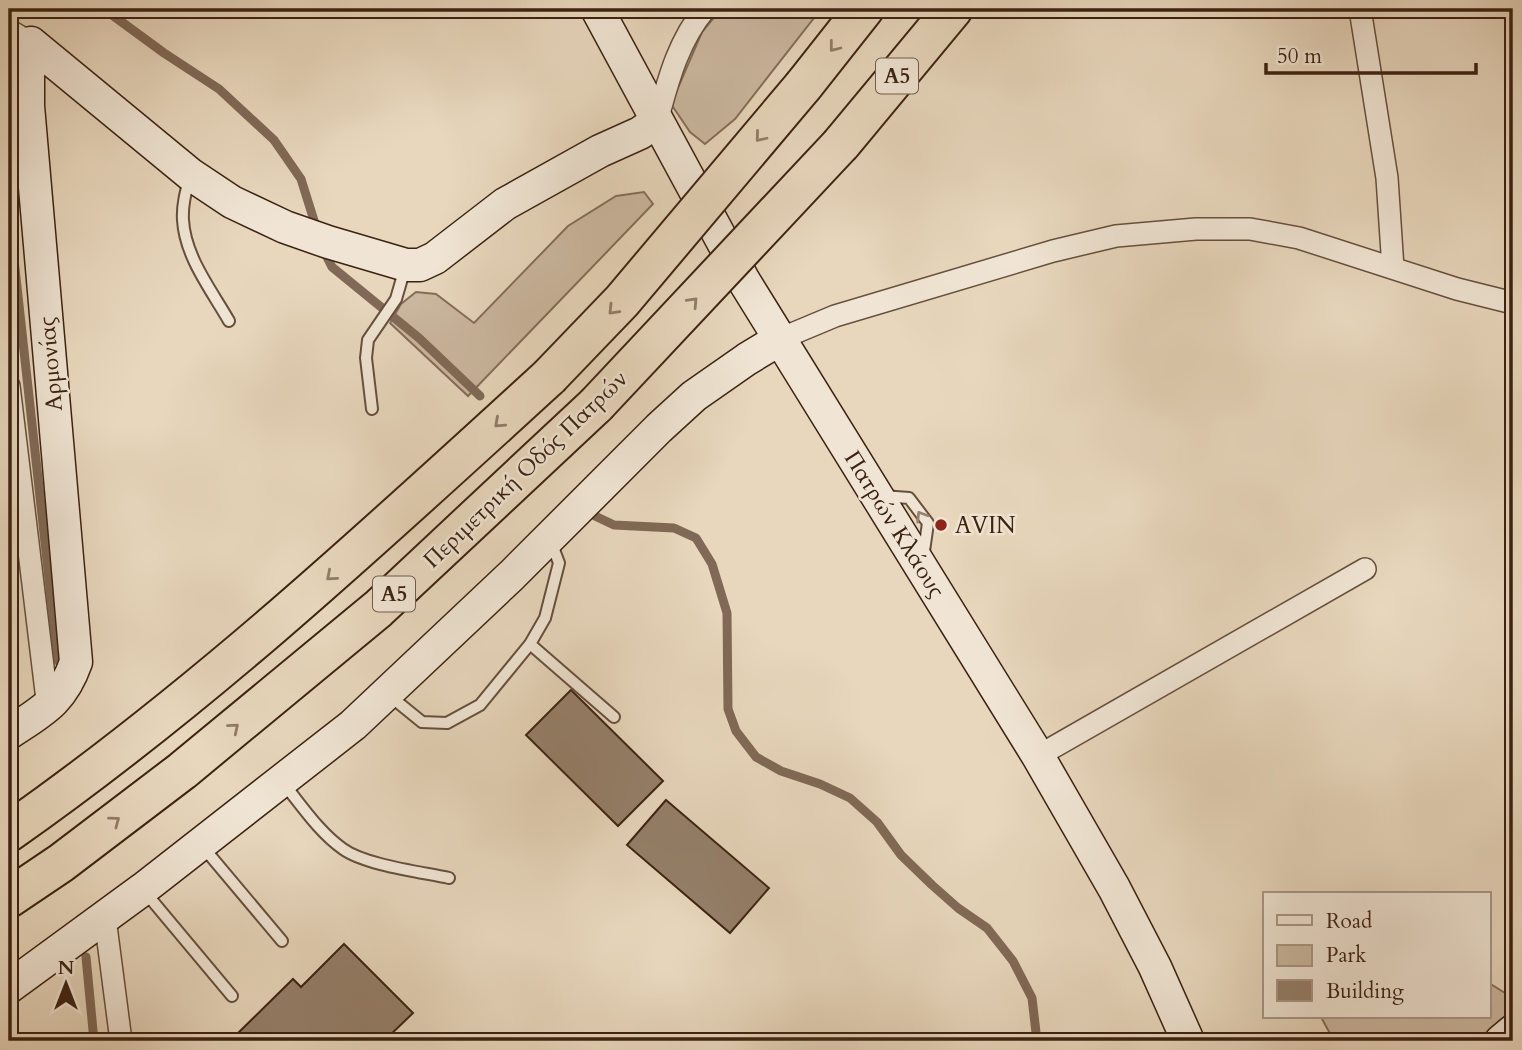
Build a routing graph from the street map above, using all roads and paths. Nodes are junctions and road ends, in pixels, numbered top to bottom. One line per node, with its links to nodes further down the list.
1 (597, 9): 7 (street, Πατρών Κλάους)
2 (705, 9): 7 (street)
3 (864, 9): 25 (highway, Α5, one-way to 25, bridge)
4 (953, 9): 29 (highway, Περιμετρική Οδός Πατρών / Α5, one-way to 4, bridge)
5 (1360, 9): 10 (street)
6 (20, 36): 8 (street); 20 (street, Αρμονίας)
7 (657, 121): 9 (street); 13 (street, Πατρών Κλάους)
8 (190, 174): 9 (street); 12 (lane)
9 (406, 265): 15 (lane)
10 (1393, 268): 11 (street); 13 (street)
11 (1513, 303)
12 (229, 321)
13 (780, 340): 16 (street); 23 (street, Πατρών Κλάους)
14 (9, 386): 20 (street)
15 (372, 409)
16 (550, 538): 18 (lane); 19 (street)
17 (1365, 569): 23 (street)
18 (530, 644): 19 (lane); 21 (lane)
19 (387, 694): 24 (street)
20 (47, 708): 22 (street)
21 (614, 717)
22 (9, 733)
23 (1038, 756): 36 (street, Πατρών Κλάους)
24 (282, 782): 26 (street); 27 (lane)
25 (9, 832)
26 (201, 844): 28 (street); 31 (lane)
27 (449, 878)
28 (143, 890): 30 (street); 33 (lane)
29 (9, 898)
30 (105, 918): 32 (street); 35 (street)
31 (282, 941)
32 (9, 987)
33 (232, 996)
34 (1513, 1031): 37 (street)
35 (121, 1041)
36 (1188, 1041)
37 (1501, 1041)

